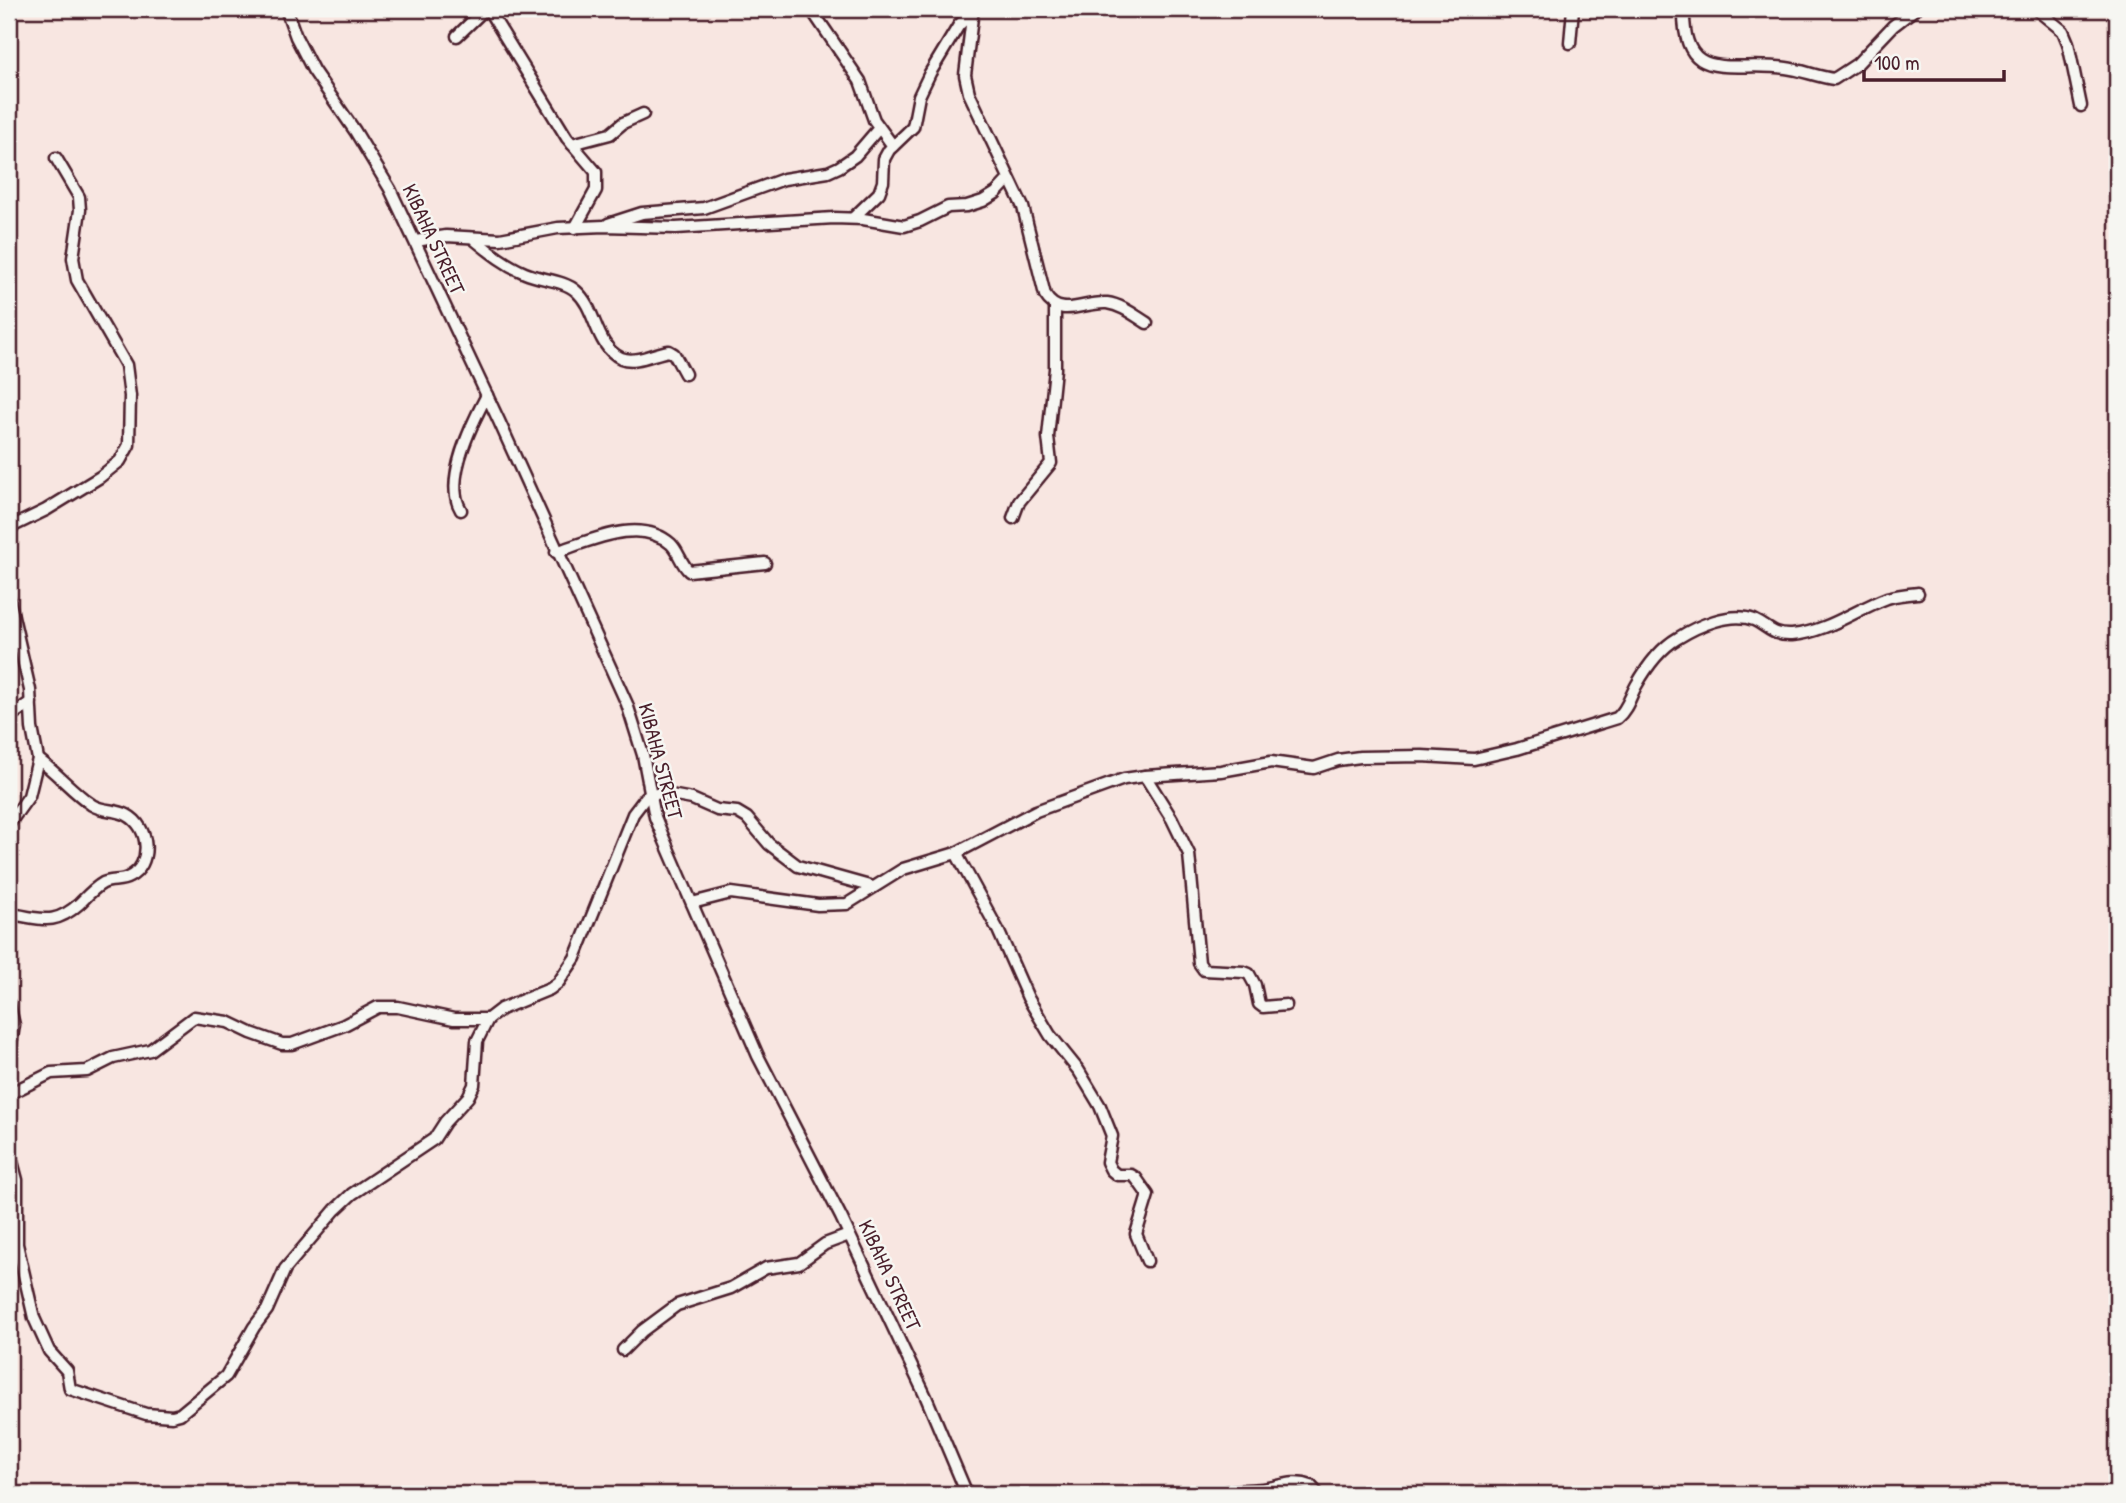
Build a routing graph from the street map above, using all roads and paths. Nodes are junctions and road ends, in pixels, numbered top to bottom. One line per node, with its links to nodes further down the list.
1 (286, 9): 22 (street, KIBAHA STREET)
2 (487, 9): 9 (street); 14 (street)
3 (811, 9): 13 (street)
4 (1573, 9): 10 (street)
5 (1684, 9): 6 (street)
6 (1914, 9)
7 (2036, 9): 11 (street)
8 (973, 11): 15 (street); 17 (street)
9 (457, 36)
10 (1570, 43)
11 (2081, 106)
12 (643, 114): 14 (street)
13 (879, 128): 15 (street); 19 (street)
14 (572, 144): 20 (street)
15 (893, 146): 18 (street)
16 (56, 158): 29 (street)
17 (1009, 179): 18 (street); 23 (street)
18 (853, 218): 19 (street)
19 (604, 226): 20 (street)
20 (575, 228): 21 (street)
21 (474, 239): 22 (street); 25 (street)
22 (416, 241): 26 (street, KIBAHA STREET)
23 (1055, 307): 24 (street); 28 (street)
24 (1147, 323)
25 (685, 374)
26 (487, 395): 27 (street); 30 (street, KIBAHA STREET)
27 (461, 510)
28 (1013, 518)
29 (9, 528)
30 (556, 552): 31 (street); 38 (street, KIBAHA STREET)
31 (765, 563)
32 (1918, 593): 37 (street)
33 (9, 600): 34 (street)
34 (31, 702): 35 (street); 36 (street)
35 (9, 717)
36 (38, 759): 39 (street); 43 (street)
37 (1145, 776): 40 (street); 45 (street)
38 (650, 795): 41 (street); 42 (street, KIBAHA STREET); 46 (street)
39 (9, 824)
40 (956, 853): 41 (street); 51 (street)
41 (873, 887): 42 (street)
42 (692, 903): 50 (street, KIBAHA STREET)
43 (9, 914)
44 (9, 1004): 47 (street)
45 (1286, 1005)
46 (488, 1019): 48 (street); 49 (street)
47 (9, 1058)
48 (9, 1094)
49 (9, 1150)
50 (849, 1235): 52 (street); 53 (street, KIBAHA STREET)
51 (1147, 1261)
52 (624, 1350)
53 (967, 1494)
54 (1217, 1494): 55 (street)
55 (1318, 1494)

